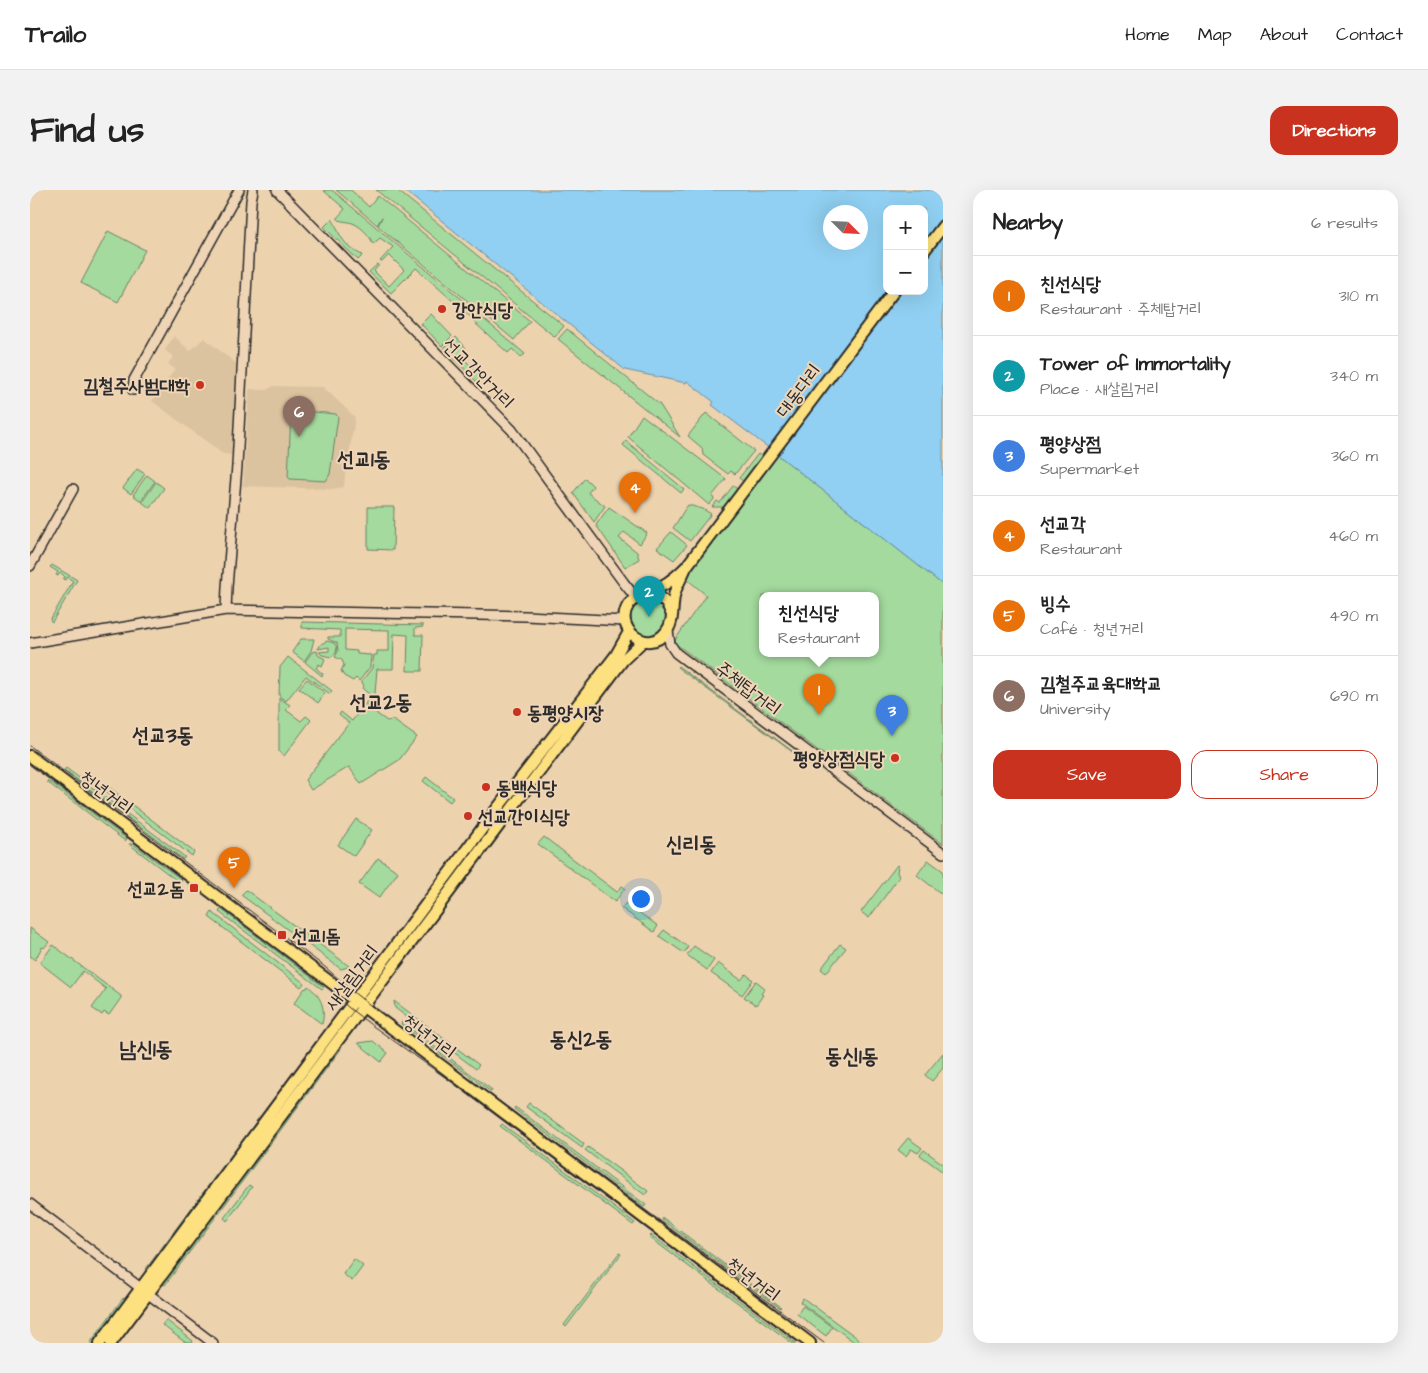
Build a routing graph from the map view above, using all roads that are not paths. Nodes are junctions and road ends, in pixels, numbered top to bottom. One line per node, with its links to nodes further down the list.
1 (239, 190): 7 (main road)
2 (254, 190): 13 (main road)
3 (277, 190): 12 (main road, 선교강안거리)
4 (943, 226): 5 (main road)
5 (925, 250)
6 (891, 295): 10 (main road, 대동다리)
7 (133, 390)
8 (73, 489): 9 (main road)
9 (30, 566)
10 (686, 567): 11 (main road); 14 (main road)
11 (648, 594): 12 (main road); 14 (main road)
12 (636, 598): 15 (main road)
13 (226, 610): 15 (main road); 19 (main road)
14 (671, 613): 16 (main road)
15 (625, 622): 17 (main road)
16 (668, 631): 18 (main road, 새살림거리); 20 (main road)
17 (629, 632): 18 (main road); 23 (main road, 새살림거리)
18 (646, 641): 20 (main road, 주체탑거리); 24 (main road, 새살림거리)
19 (30, 643)
20 (676, 653): 22 (main road, 주체탑거리)
21 (30, 756): 23 (main road, 청년거리)
22 (943, 853)
23 (354, 1001): 24 (main road, 청년거리); 26 (main road, 새살림거리)
24 (363, 1008): 26 (main road, 새살림거리); 30 (main road, 청년거리)
25 (30, 1204): 26 (main road)
26 (144, 1292): 27 (main road, 새살림거리); 28 (main road, 새살림거리); 29 (main road)
27 (100, 1343)
28 (111, 1343)
29 (213, 1343)
30 (810, 1343)

